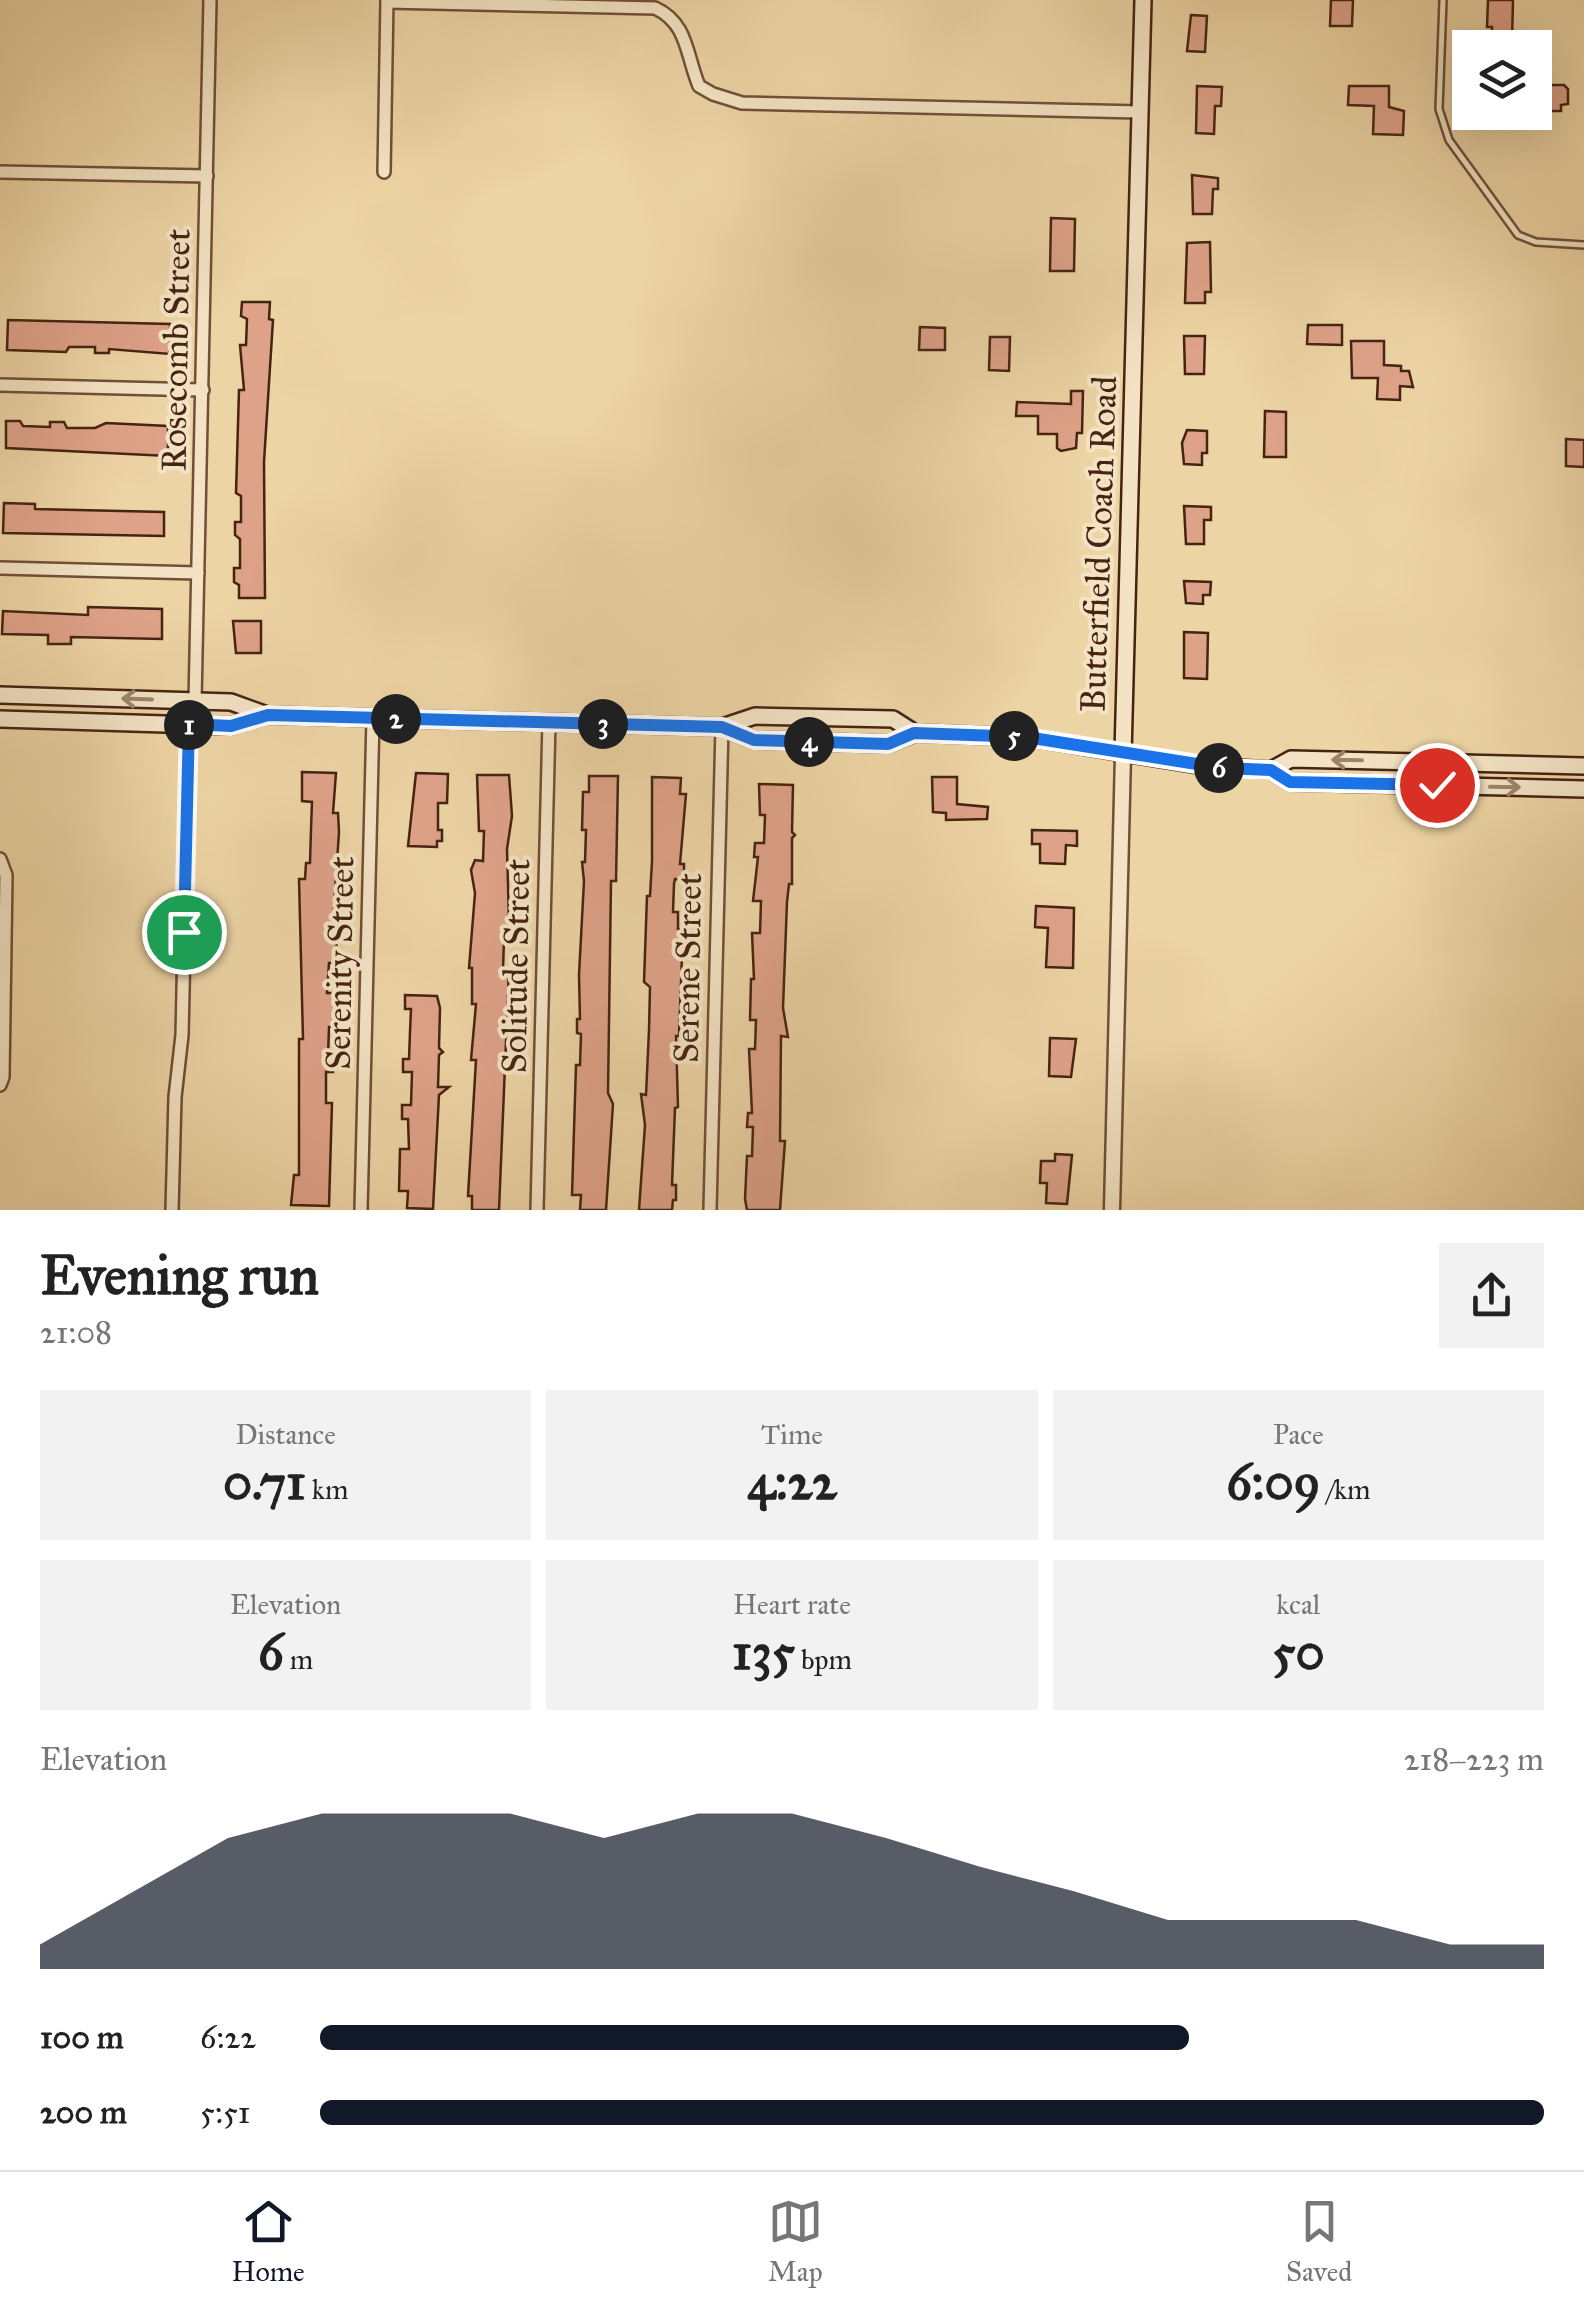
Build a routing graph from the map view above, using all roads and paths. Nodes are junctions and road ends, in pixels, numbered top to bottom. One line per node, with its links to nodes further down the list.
1 (210, 0): 8 (street, Rosecomb Street)
2 (1143, 0): 5 (main road, Butterfield Coach Road)
3 (1443, 0): 9 (lane)
4 (387, 1): 5 (street); 7 (street)
5 (1141, 112): 23 (main road, Butterfield Coach Road)
6 (0, 172): 8 (street)
7 (384, 172)
8 (207, 176): 11 (street, Rosecomb Street)
9 (1584, 246)
10 (0, 385): 11 (street)
11 (203, 390): 13 (street, Rosecomb Street)
12 (0, 568): 13 (street)
13 (198, 573): 15 (street, Rosecomb Street)
14 (0, 695): 15 (main road, one-way to 14)
15 (194, 700): 16 (main road)
16 (268, 715): 17 (main road); 20 (main road)
17 (373, 718): 19 (main road); 30 (street, Serenity Street)
18 (0, 719): 20 (main road)
19 (549, 722): 21 (main road); 31 (street, Solitude Street)
20 (189, 724): 29 (street)
21 (722, 727): 22 (main road); 22 (main road); 32 (street, Serene Street)
22 (914, 733): 23 (main road)
23 (1124, 754): 25 (main road); 33 (street, Butterfield Coach Road)
24 (1584, 766): 25 (main road, one-way to 25)
25 (1271, 770): 26 (main road, one-way to 26)
26 (1584, 789)
27 (0, 859): 28 (street)
28 (0, 1085)
29 (172, 1210)
30 (361, 1210)
31 (537, 1210)
32 (710, 1210)
33 (1112, 1210)

